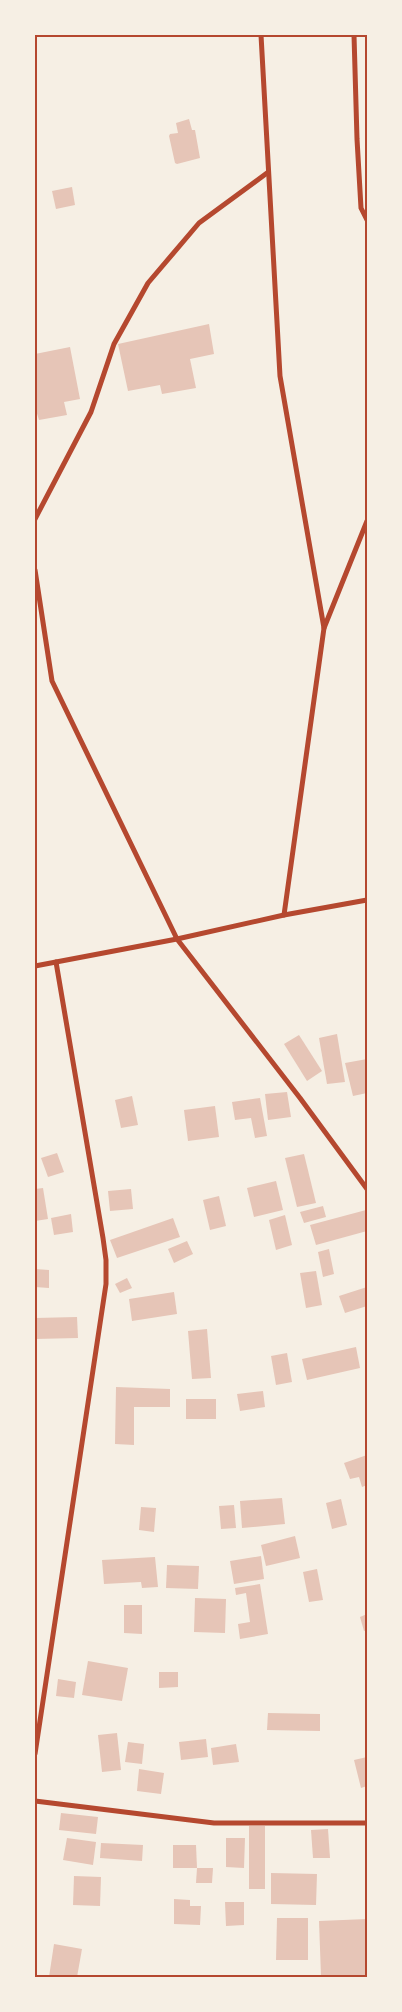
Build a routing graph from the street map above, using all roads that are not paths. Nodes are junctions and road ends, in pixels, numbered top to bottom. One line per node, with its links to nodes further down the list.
1 (261, 35): 3 (street)
2 (354, 35): 4 (street)
3 (267, 174): 5 (street); 8 (street)
4 (367, 220)
5 (35, 519)
6 (367, 520): 8 (street)
7 (35, 570): 11 (street)
8 (324, 628): 10 (street)
9 (367, 900): 10 (street)
10 (284, 915): 11 (street)
11 (177, 939): 12 (street); 14 (street)
12 (56, 962): 13 (street); 15 (street)
13 (35, 966)
14 (367, 1190)
15 (35, 1754)
16 (35, 1801): 17 (street)
17 (367, 1823)

